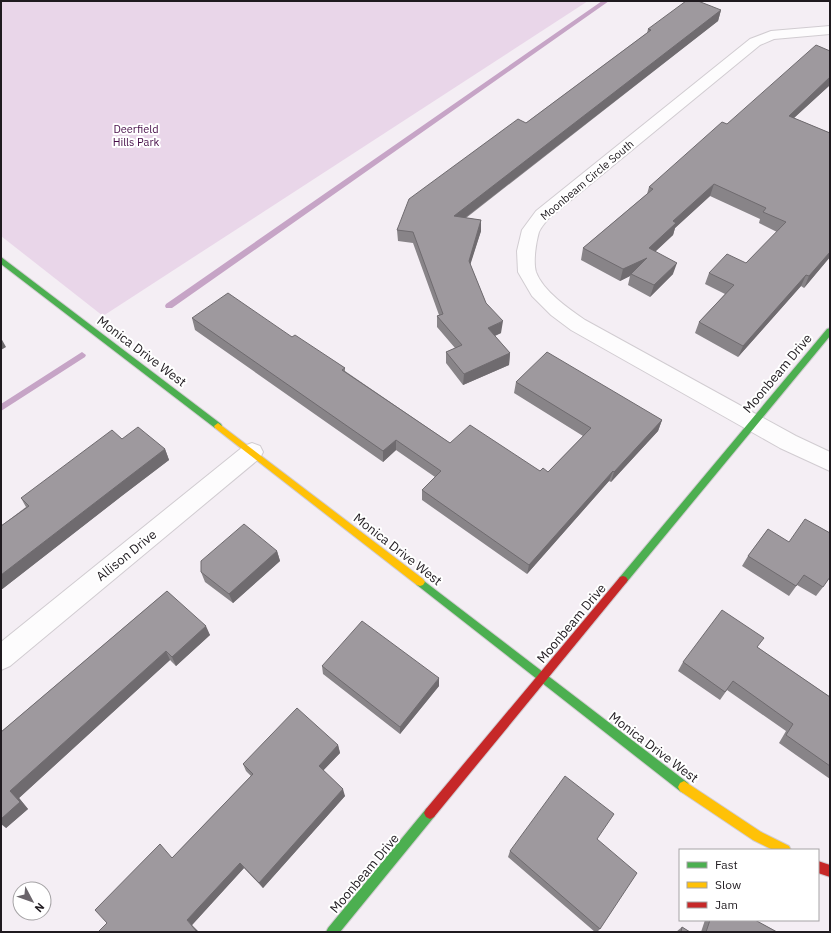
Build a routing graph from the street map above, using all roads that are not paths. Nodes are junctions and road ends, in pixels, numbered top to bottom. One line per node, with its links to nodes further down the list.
1 (830, 30): 4 (street, Moonbeam Circle South)
2 (1, 260): 5 (street, Monica Drive West)
3 (830, 331): 4 (street, Moonbeam Drive)
4 (752, 423): 6 (street, Moonbeam Circle South); 8 (street, Moonbeam Drive)
5 (252, 452): 7 (street, Allison Drive); 8 (street, Monica Drive West)
6 (830, 462)
7 (1, 658)
8 (542, 678): 9 (street, Monica Drive West); 12 (street, Moonbeam Drive)
9 (783, 849)
10 (819, 867): 11 (street)
11 (830, 871)
12 (332, 932)

